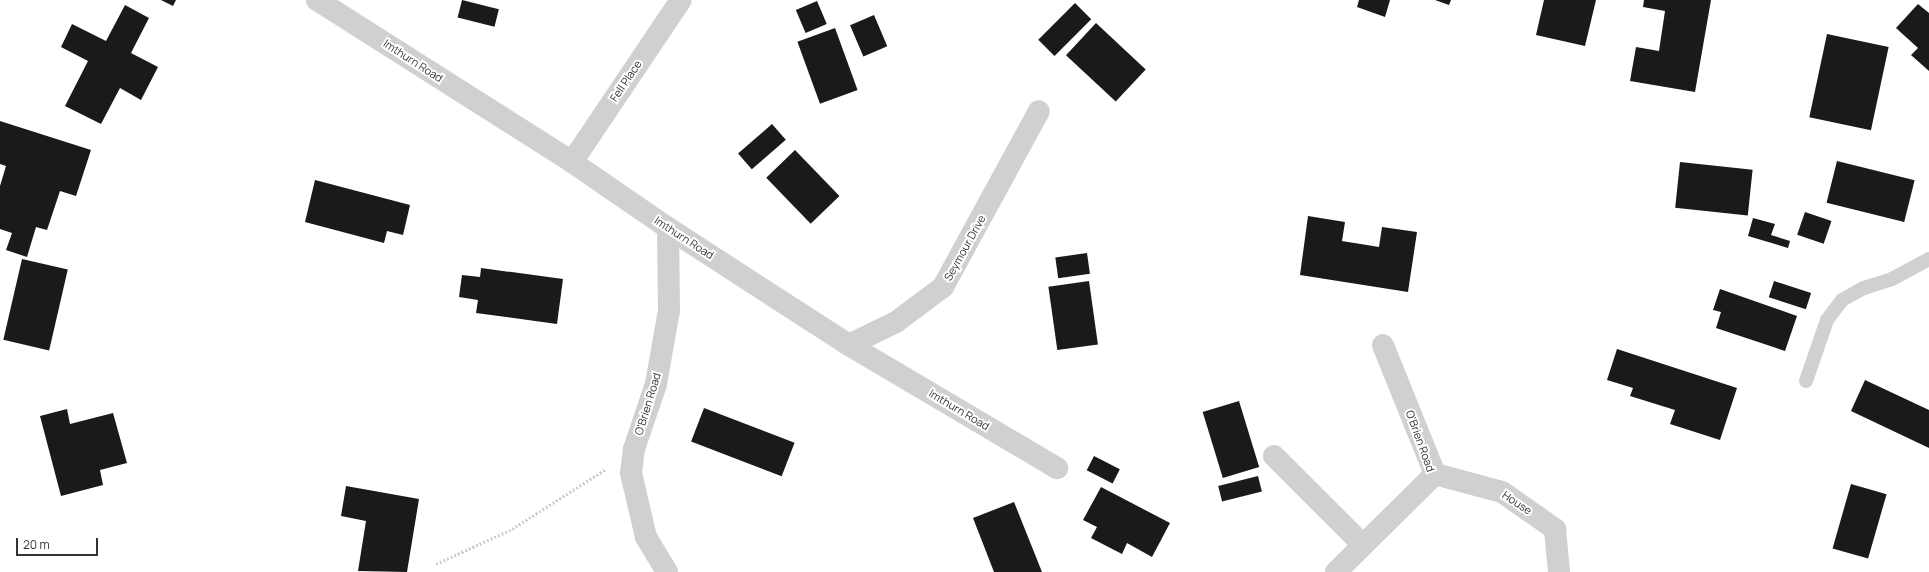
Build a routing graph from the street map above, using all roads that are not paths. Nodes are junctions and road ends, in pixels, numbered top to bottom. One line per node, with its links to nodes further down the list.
1 (317, 0): 4 (street, Imthurn Road)
2 (680, 0): 4 (street, Fell Place)
3 (1039, 111): 8 (street, Seymour Drive)
4 (572, 162): 5 (street, Imthurn Road)
5 (668, 228): 8 (street, Imthurn Road); 14 (street, O'Brien Road)
6 (1929, 259): 9 (lane)
7 (1383, 345): 12 (street, O'Brien Road)
8 (849, 346): 11 (street, Imthurn Road)
9 (1806, 381)
10 (1274, 456): 13 (street)
11 (1057, 468)
12 (1435, 474): 13 (street, O'Brien Road); 16 (street, House)
13 (1363, 545): 15 (street, O'Brien Road)
14 (667, 572)
15 (1336, 572)
16 (1559, 572)

